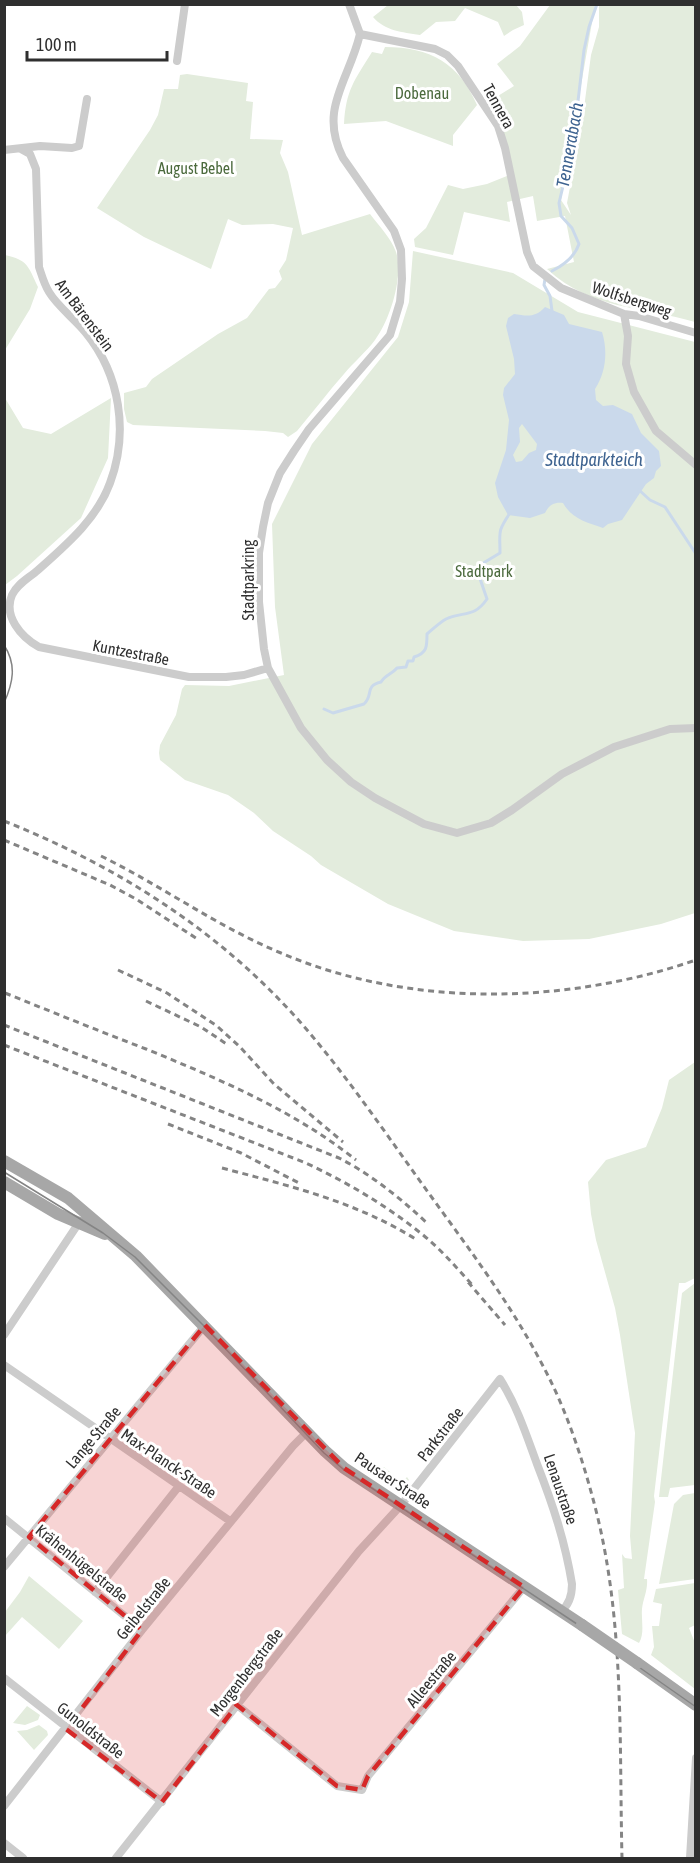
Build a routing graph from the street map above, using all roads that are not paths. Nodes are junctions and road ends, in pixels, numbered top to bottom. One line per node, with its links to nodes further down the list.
1 (185, 4): 4 (street)
2 (349, 4): 3 (street)
3 (360, 34): 8 (street, Tennera); 13 (street, Stadtparkring)
4 (177, 61)
5 (87, 99): 6 (street)
6 (21, 148): 7 (street); 12 (street, Am Bärenstein)
7 (4, 150)
8 (561, 288): 9 (street, Wolfsbergweg)
9 (624, 314): 10 (street, Wolfsbergweg); 11 (street)
10 (696, 333)
11 (696, 465)
12 (10, 607): 13 (street, Kuntzestraße)
13 (268, 668): 14 (street, Stadtparkring)
14 (696, 728)
15 (4, 1161): 17 (main road, Pausaer Straße)
16 (4, 1182): 17 (main road, Pausaer Straße)
17 (82, 1217): 18 (main road, Pausaer Straße); 19 (street)
18 (205, 1325): 22 (main road, Pausaer Straße); 23 (street, Lange Straße)
19 (4, 1335)
20 (4, 1365): 23 (street, Max-Planck-Straße)
21 (500, 1379): 25 (street, Parkstraße); 32 (street, Lenaustraße)
22 (307, 1432): 25 (main road, Pausaer Straße); 27 (street, Geibelstraße)
23 (109, 1439): 24 (street, Max-Planck-Straße); 28 (street, Lange Straße)
24 (179, 1486): 27 (street, Max-Planck-Straße); 31 (street)
25 (401, 1506): 30 (main road, Pausaer Straße); 36 (street, Morgenbergstraße)
26 (4, 1518): 28 (street, Krähenhügelstraße)
27 (230, 1521): 33 (street, Geibelstraße)
28 (29, 1537): 29 (street, Lange Straße); 31 (street, Krähenhügelstraße)
29 (4, 1567)
30 (524, 1587): 32 (main road, Pausaer Straße); 36 (street, Alleestraße)
31 (95, 1592): 33 (street, Krähenhügelstraße)
32 (561, 1611): 35 (main road, Pausaer Straße, bridge)
33 (142, 1630): 37 (street, Geibelstraße)
34 (4, 1678): 37 (street, Gunoldstraße)
35 (696, 1704)
36 (237, 1705): 39 (street, Morgenbergstraße)
37 (66, 1729): 39 (street, Gunoldstraße); 40 (street, Geibelstraße)
38 (696, 1758): 44 (street)
39 (162, 1802): 43 (street, Morgenbergstraße)
40 (4, 1806)
41 (4, 1843): 42 (street)
42 (23, 1858)
43 (116, 1858)
44 (690, 1858)

